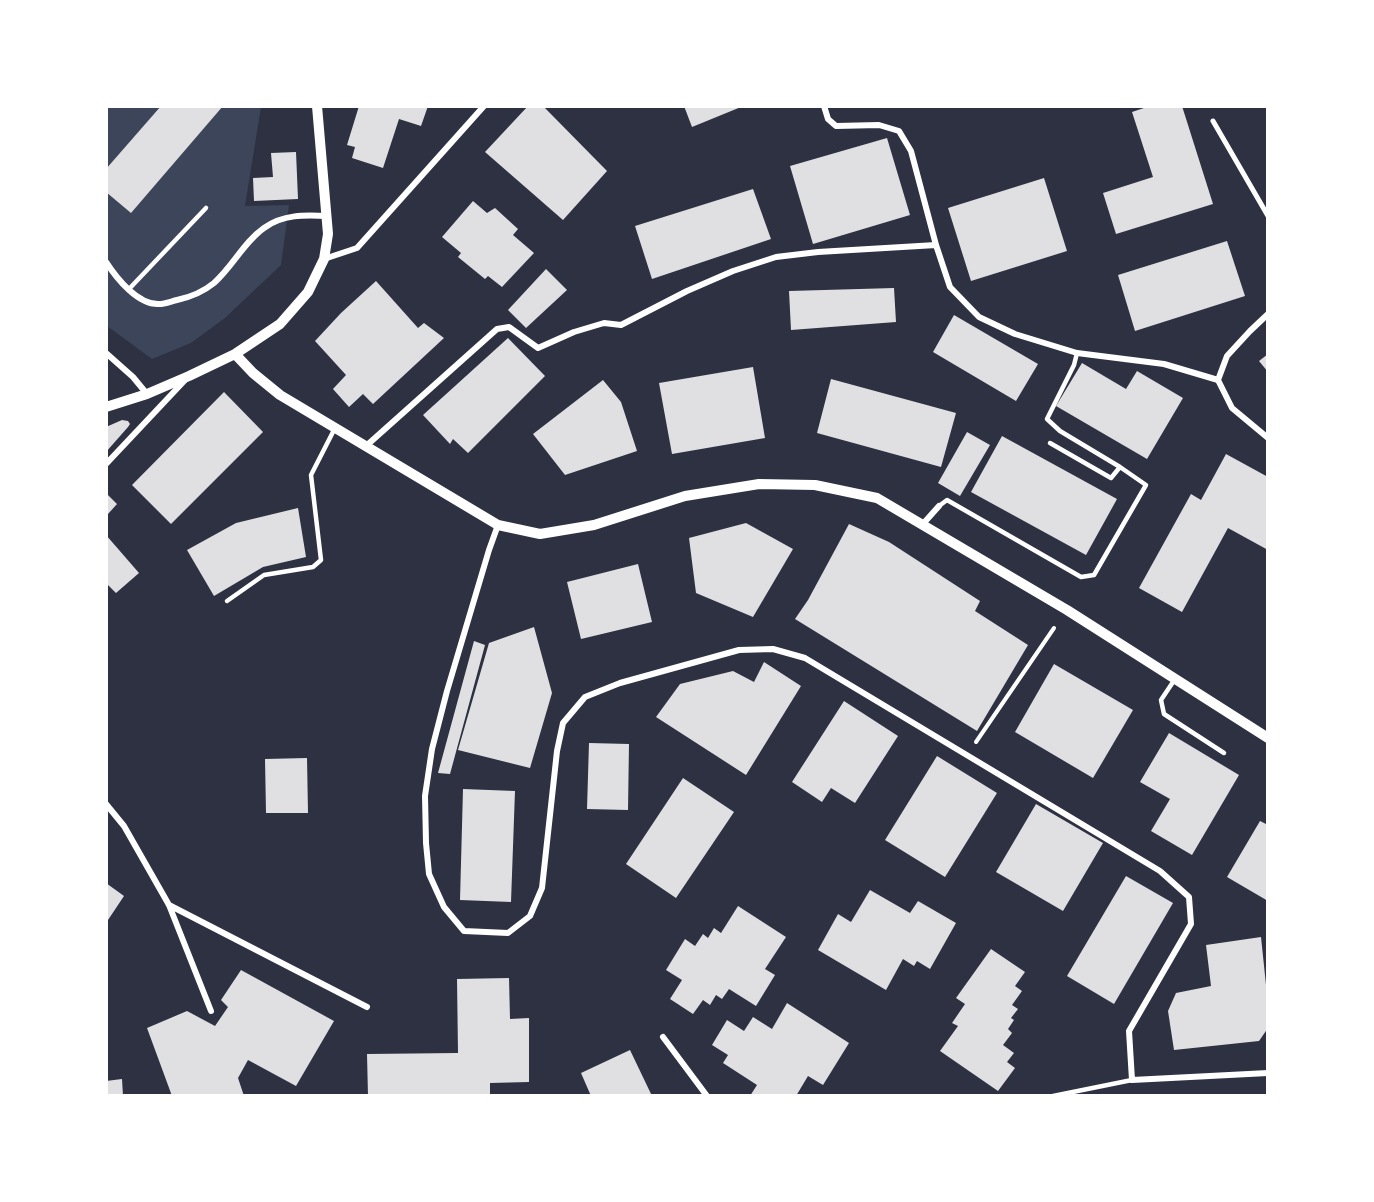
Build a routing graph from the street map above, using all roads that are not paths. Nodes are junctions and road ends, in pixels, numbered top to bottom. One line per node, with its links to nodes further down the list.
1 (317, 106): 6 (street)
2 (484, 106): 9 (street)
3 (824, 106): 8 (street)
4 (1213, 121): 7 (street)
5 (206, 208): 11 (lane)
6 (327, 216): 9 (street); 11 (street)
7 (1268, 216)
8 (936, 245): 14 (street); 23 (street)
9 (324, 259): 15 (street)
10 (106, 262): 11 (street)
11 (129, 289)
12 (1268, 314): 17 (street)
13 (106, 353): 18 (street)
14 (1077, 353): 17 (street); 25 (lane)
15 (235, 354): 16 (street); 20 (street)
16 (189, 376): 18 (street); 24 (street)
17 (1218, 380): 21 (street)
18 (147, 394): 19 (street)
19 (106, 407)
20 (336, 427): 23 (street); 29 (lane)
21 (1268, 438)
22 (1050, 443): 25 (lane)
23 (366, 446): 27 (street)
24 (106, 464)
25 (1120, 467): 26 (lane)
26 (939, 506): 28 (street)
27 (498, 525): 28 (street); 39 (street)
28 (922, 525): 30 (street)
29 (227, 601)
30 (1175, 679): 31 (street); 32 (lane)
31 (1268, 738)
32 (1224, 753)
33 (106, 804): 34 (street)
34 (169, 905): 35 (street); 36 (street)
35 (367, 1007)
36 (211, 1011)
37 (663, 1037): 40 (street)
38 (1268, 1073): 39 (street)
39 (1132, 1080): 41 (lane)
40 (707, 1095)
41 (1053, 1095)

